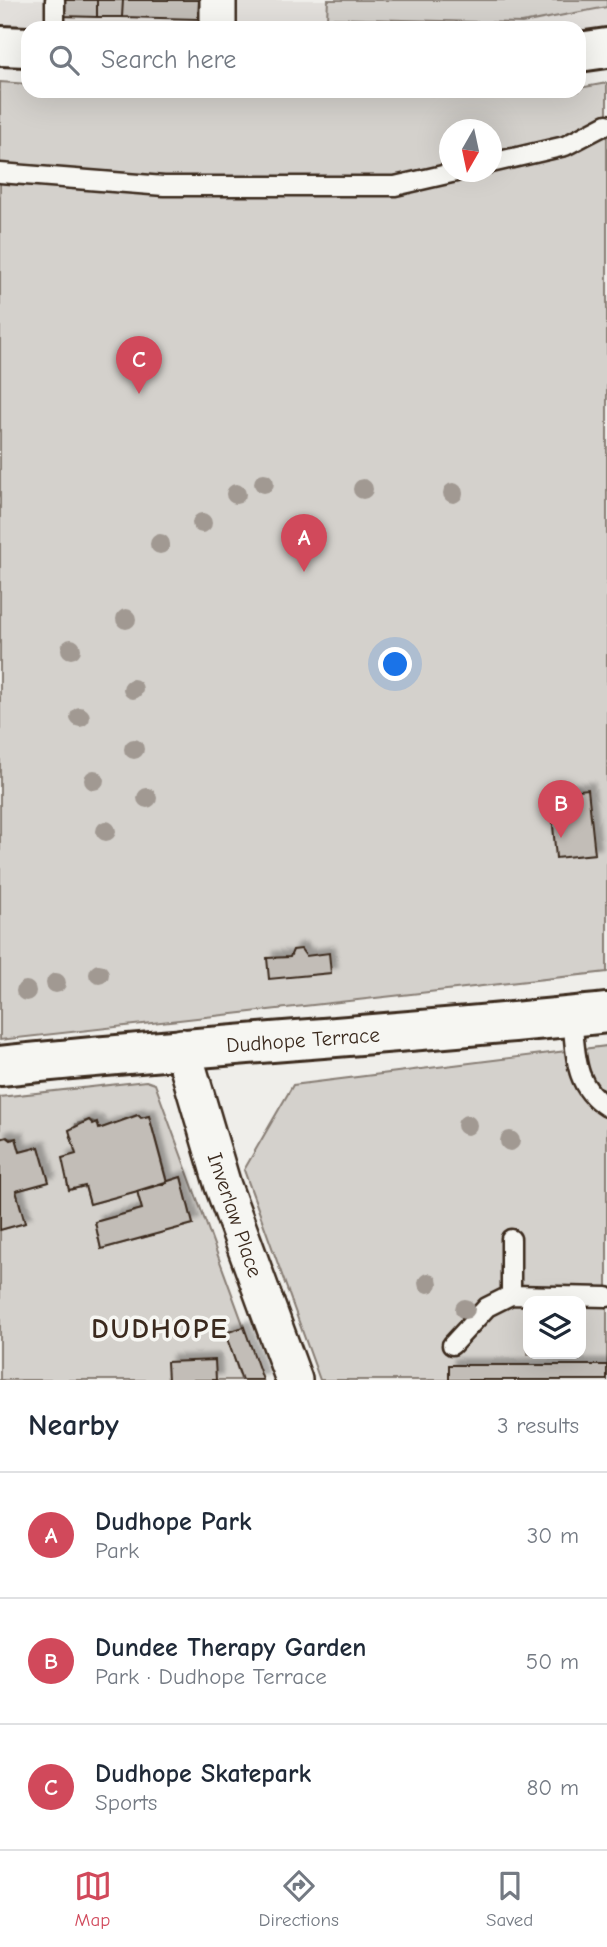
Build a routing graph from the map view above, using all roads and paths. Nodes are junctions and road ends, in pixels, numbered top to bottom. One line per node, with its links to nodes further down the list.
1 (55, 0): 3 (lane)
2 (218, 0): 4 (street)
3 (55, 21)
4 (218, 21)
5 (0, 46): 6 (street)
6 (21, 47)
7 (607, 48): 8 (street)
8 (586, 51)
9 (607, 124): 10 (lane)
10 (502, 161)
11 (0, 173): 12 (lane)
12 (439, 176)
13 (589, 1015): 14 (street, Dudhope Terrace); 16 (lane)
14 (181, 1047): 15 (street, Dudhope Terrace); 21 (street, Inverlaw Place)
15 (0, 1066)
16 (607, 1107)
17 (512, 1238): 18 (lane)
18 (511, 1295): 19 (lane); 20 (lane)
19 (607, 1297)
20 (452, 1345)
21 (294, 1380)

